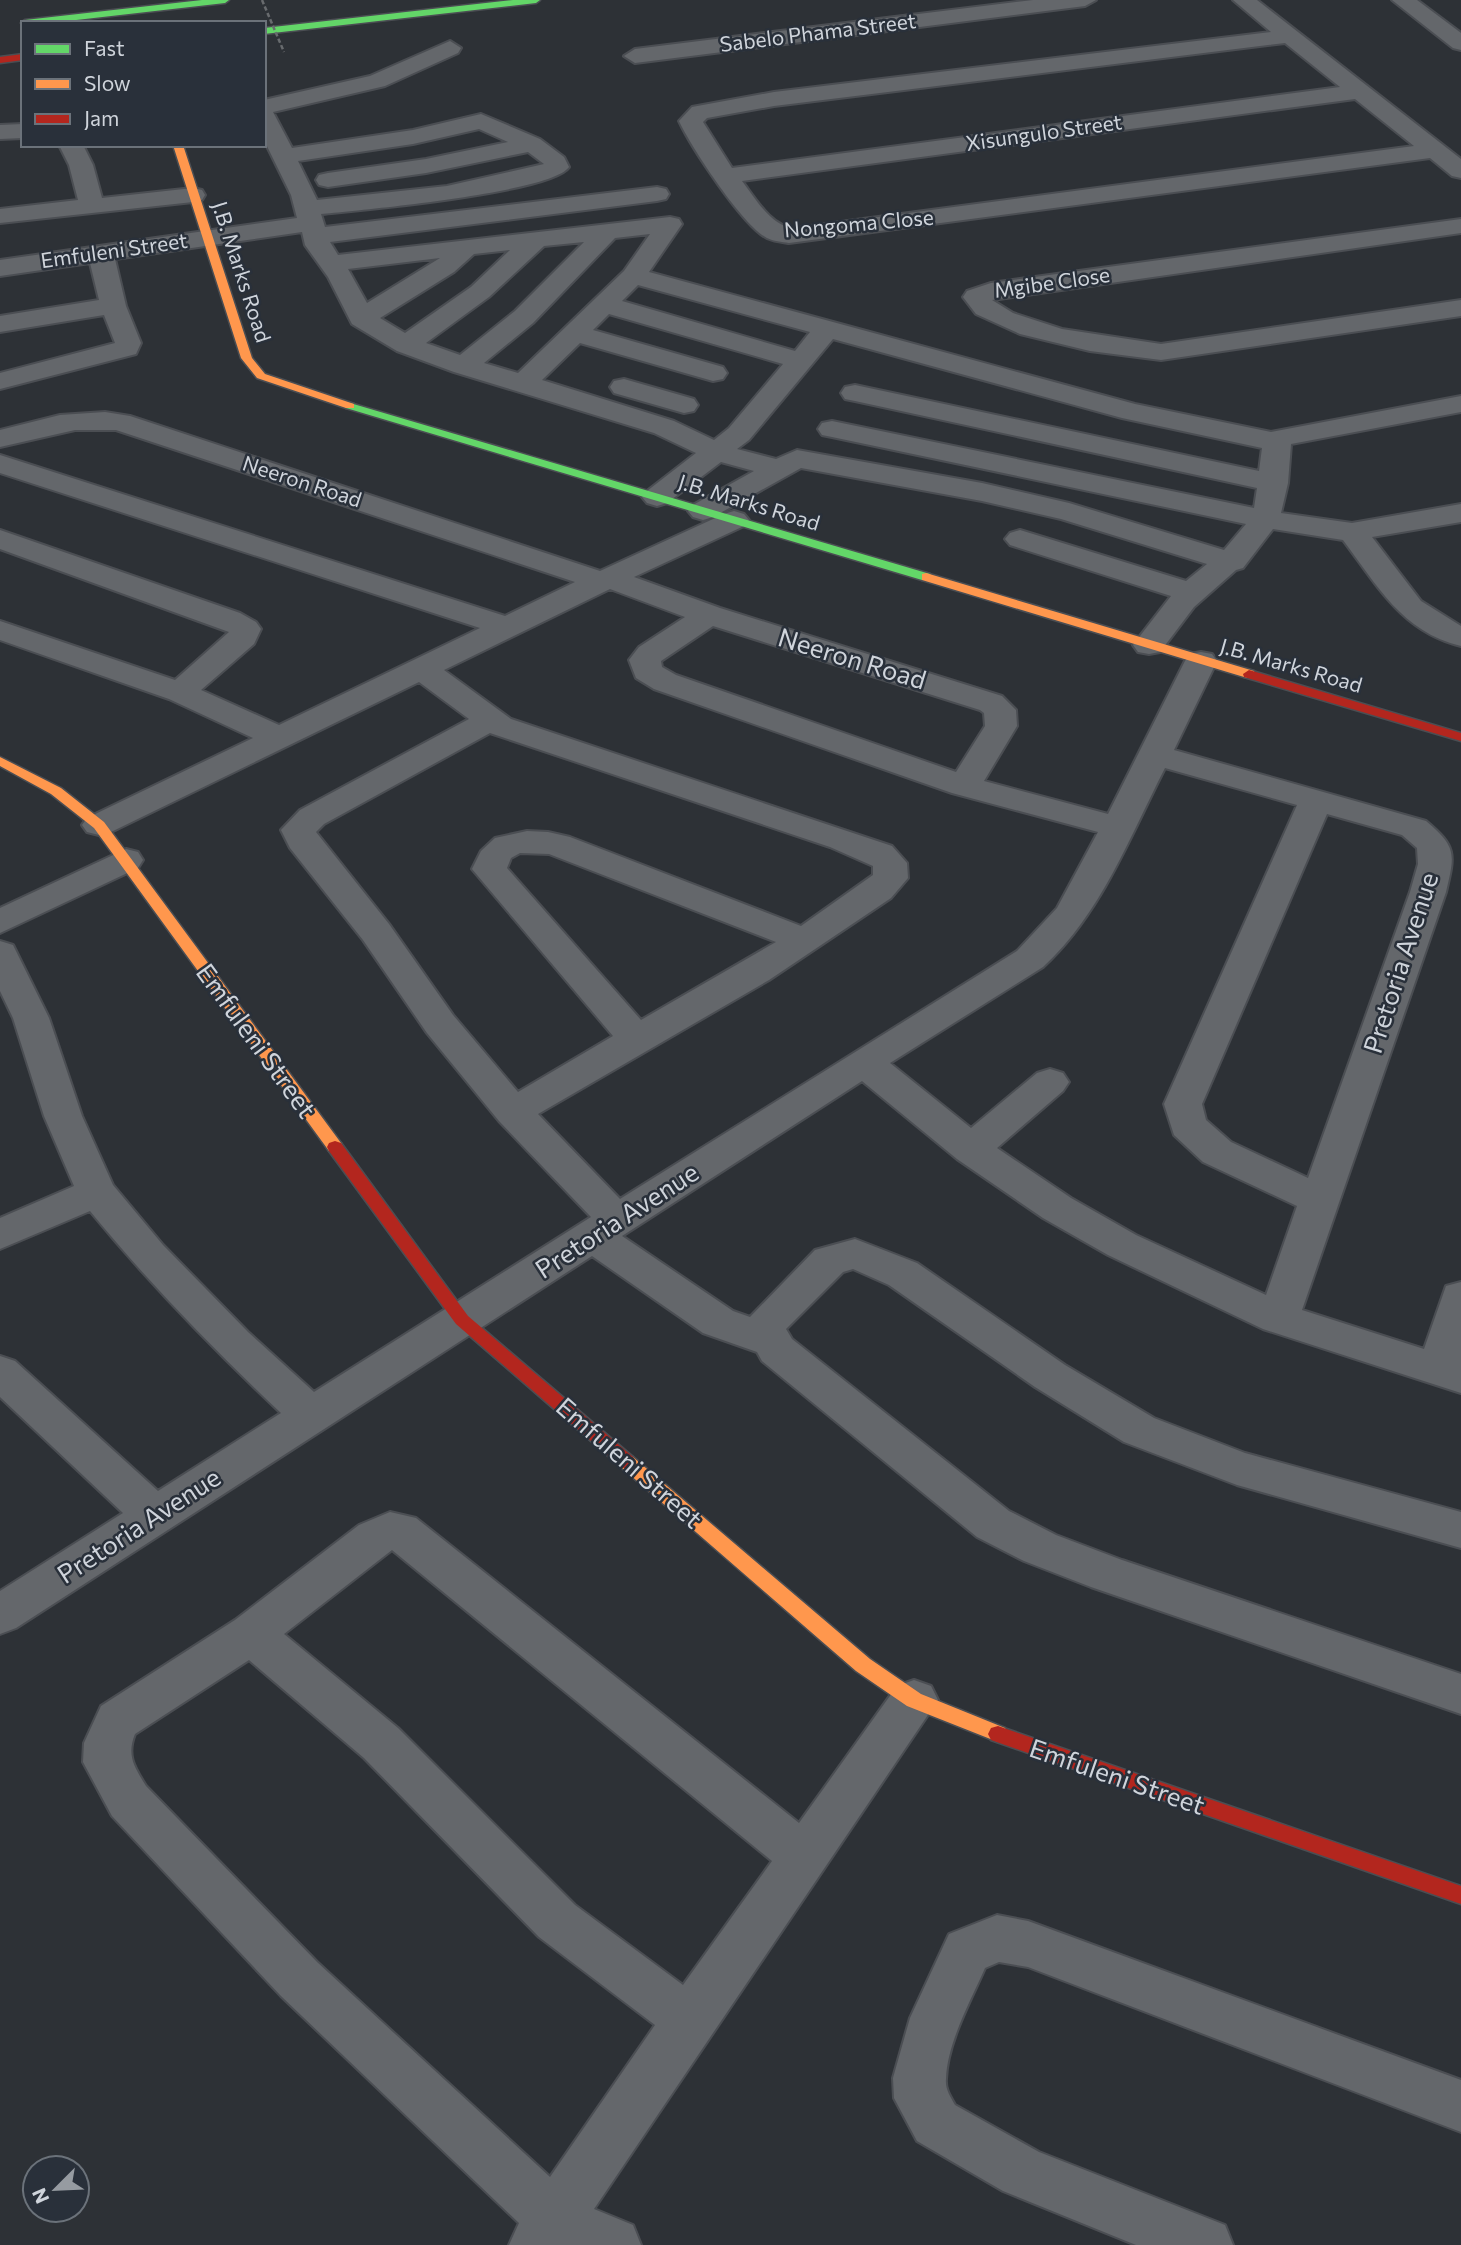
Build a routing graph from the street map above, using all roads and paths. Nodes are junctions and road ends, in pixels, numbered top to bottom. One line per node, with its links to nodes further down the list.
1 (225, 0): 9 (street)
2 (262, 0): 15 (path, bridge)
3 (536, 0): 11 (street)
4 (1085, 0): 19 (street, Sabelo Phama Street)
5 (1244, 0): 12 (street)
6 (1411, 6): 7 (street); 13 (street)
7 (1447, 8)
8 (126, 11): 9 (street); 10 (street)
9 (147, 11)
10 (38, 21)
11 (266, 31)
12 (1289, 36): 19 (street, Nongoma Close); 20 (street)
13 (1461, 43)
14 (450, 48): 21 (street)
15 (284, 52)
16 (635, 56): 19 (street, Sabelo Phama Street)
17 (21, 57): 18 (street)
18 (0, 60)
19 (760, 71): 31 (street, Nongoma Close)
20 (1362, 91): 28 (street); 31 (street, Xisungulo Street)
21 (266, 107)
22 (266, 120): 29 (street)
23 (21, 131): 24 (street)
24 (0, 132)
25 (532, 144): 29 (street); 35 (street); 35 (street)
26 (72, 147): 34 (street)
27 (179, 147): 33 (street, J.B. Marks Road)
28 (1435, 150): 30 (street); 31 (street, Nongoma Close)
29 (282, 156): 35 (street)
30 (1461, 171)
31 (726, 176)
32 (657, 194): 35 (street)
33 (194, 195): 34 (street); 39 (street, J.B. Marks Road)
34 (92, 206): 36 (street)
35 (308, 213): 39 (street, Emfuleni Street); 43 (street)
36 (0, 216)
37 (1461, 226): 48 (street, Mgibe Close)
38 (608, 231): 40 (street); 45 (street); 58 (street)
39 (208, 238): 42 (street, Emfuleni Street); 73 (street, J.B. Marks Road)
40 (536, 240): 41 (street); 53 (street)
41 (465, 249): 43 (street); 49 (street)
42 (101, 254): 44 (street, Emfuleni Street); 47 (street)
43 (333, 263): 49 (street)
44 (0, 268)
45 (633, 276): 46 (street); 51 (street)
46 (603, 304): 52 (street); 54 (street)
47 (113, 306): 50 (street); 60 (street)
48 (1461, 308)
49 (361, 318): 53 (street)
50 (0, 324)
51 (827, 329): 55 (street); 56 (street)
52 (576, 333): 57 (street); 59 (street)
53 (406, 345): 58 (street)
54 (740, 345): 56 (street); 59 (street)
55 (897, 347): 62 (street); 68 (street)
56 (798, 360): 69 (street)
57 (545, 363): 61 (street); 64 (street)
58 (464, 366): 61 (street)
59 (713, 373): 64 (street)
60 (0, 381)
61 (523, 383): 65 (street)
62 (855, 393): 66 (street); 72 (street)
63 (1461, 404): 68 (street)
64 (684, 405): 65 (street)
65 (664, 427): 69 (street)
66 (832, 429): 71 (street); 77 (street)
67 (0, 439): 82 (street, Neeron Road)
68 (1276, 442): 72 (street)
69 (718, 452): 71 (street); 73 (street)
70 (0, 464): 85 (street)
71 (788, 464): 74 (street); 81 (street)
72 (1274, 483): 77 (street)
73 (657, 497): 74 (street, J.B. Marks Road)
74 (703, 511): 76 (street, J.B. Marks Road)
75 (1461, 513): 78 (street)
76 (734, 520): 82 (street); 88 (street, J.B. Marks Road)
77 (1263, 521): 78 (street); 81 (street)
78 (1352, 532): 87 (street)
79 (1020, 539): 83 (street)
80 (0, 540): 91 (street)
81 (1232, 562): 83 (street)
82 (604, 580): 84 (street, Neeron Road); 85 (street)
83 (1191, 593): 88 (street)
84 (709, 615): 97 (street, Neeron Road); 97 (street)
85 (507, 627): 90 (street)
86 (0, 631): 91 (street)
87 (1461, 637)
88 (1149, 645): 89 (street, J.B. Marks Road)
89 (1201, 661): 93 (street, J.B. Marks Road); 95 (street, Pretoria Avenue)
90 (422, 668): 92 (street); 94 (street)
91 (180, 692): 94 (street)
92 (489, 721): 103 (street); 108 (street)
93 (1461, 737)
94 (280, 738): 99 (street)
95 (1157, 755): 98 (street, Pretoria Avenue); 100 (street, Pretoria Avenue)
96 (0, 761): 99 (street, Emfuleni Street)
97 (964, 786): 100 (street)
98 (1317, 799): 111 (street, Pretoria Avenue); 111 (street)
99 (99, 825): 101 (street, Emfuleni Street)
100 (1118, 827): 106 (street, Pretoria Avenue)
101 (126, 860): 102 (street); 116 (street, Emfuleni Street)
102 (0, 922)
103 (804, 939): 105 (street); 105 (street)
104 (0, 953): 110 (street)
105 (636, 1039): 108 (street)
106 (864, 1062): 109 (street); 112 (street, Pretoria Avenue)
107 (1050, 1082): 109 (street)
108 (513, 1112): 112 (street)
109 (971, 1149): 115 (street)
110 (96, 1192): 113 (street); 120 (street)
111 (1319, 1200): 115 (street, Pretoria Avenue)
112 (605, 1228): 116 (street, Pretoria Avenue); 117 (street)
113 (0, 1234)
114 (1461, 1297): 119 (street)
115 (1278, 1318): 119 (street)
116 (462, 1320): 120 (street, Pretoria Avenue); 126 (street, Emfuleni Street)
117 (769, 1340): 122 (street); 125 (street)
118 (0, 1372): 121 (street)
119 (1450, 1374)
120 (312, 1416): 121 (street, Pretoria Avenue)
121 (155, 1516): 123 (street, Pretoria Avenue)
122 (1461, 1530)
123 (0, 1615)
124 (251, 1634): 127 (street); 129 (street); 131 (street)
125 (1461, 1694)
126 (914, 1700): 127 (street); 128 (street, Emfuleni Street)
127 (803, 1856): 129 (street)
128 (1461, 1895)
129 (689, 2021): 131 (street)
130 (1461, 2106): 133 (street)
131 (547, 2233): 132 (street)
132 (613, 2245)
133 (1205, 2245)

